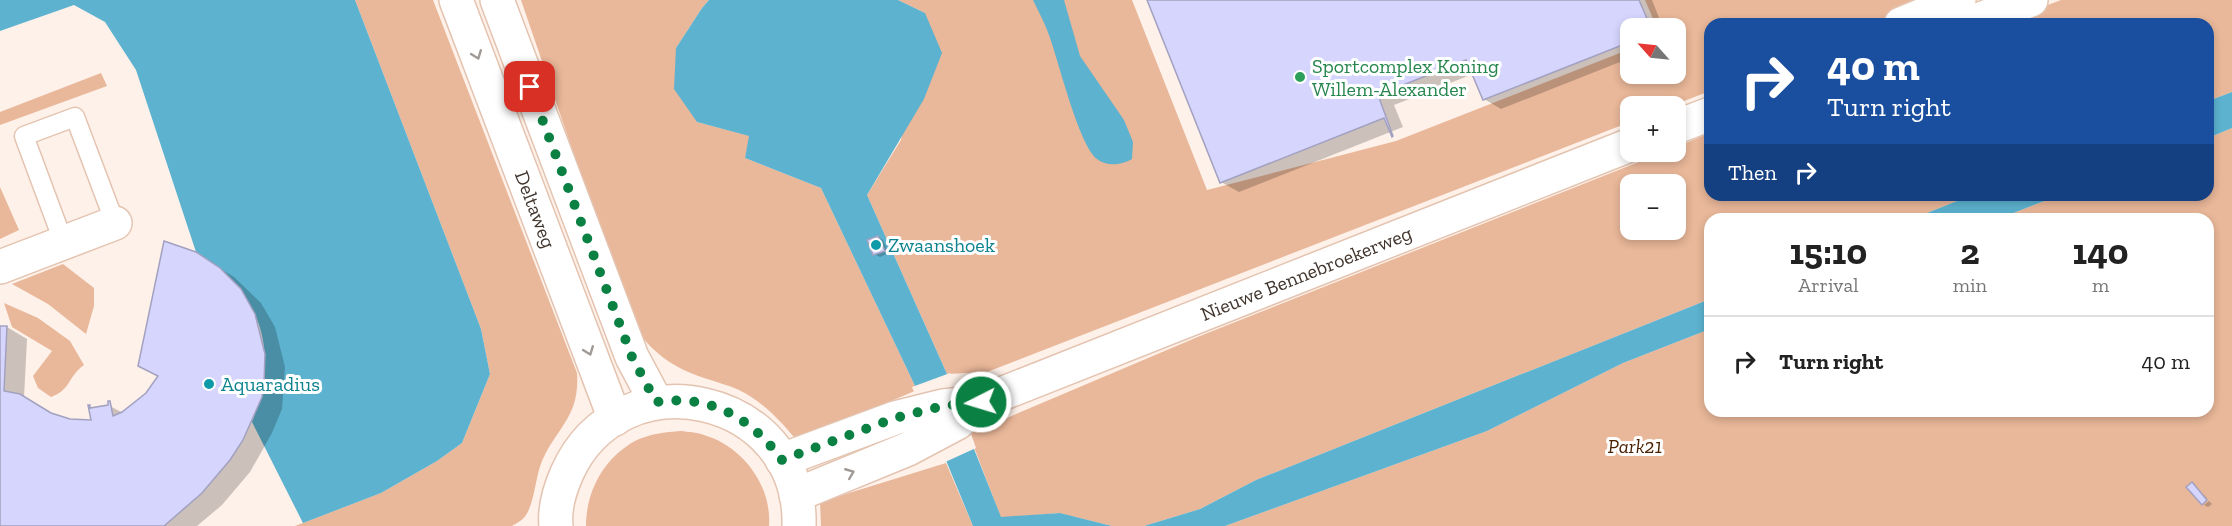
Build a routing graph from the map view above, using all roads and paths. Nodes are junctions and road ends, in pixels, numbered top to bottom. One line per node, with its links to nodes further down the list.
1 (456, 0): 15 (main road, Deltaweg, one-way to 15)
2 (497, 0): 13 (main road, Deltaweg)
3 (1959, 0): 5 (main road)
4 (2031, 0): 6 (main road)
5 (1916, 18)
6 (1983, 18)
7 (1704, 116): 8 (main road)
8 (1686, 123)
9 (1620, 149): 14 (main road, Nieuwe Bennebroekerweg)
10 (115, 223): 11 (main road); 11 (lane)
11 (63, 241): 12 (main road)
12 (0, 267)
13 (656, 402): 15 (main road); 16 (main road)
14 (981, 402): 16 (main road, Nieuwe Bennebroekerweg); 17 (main road, Nieuwe Bennebroekerweg, one-way to 14)
15 (615, 419): 18 (main road)
16 (782, 460): 17 (main road)
17 (797, 510)
18 (553, 524)

